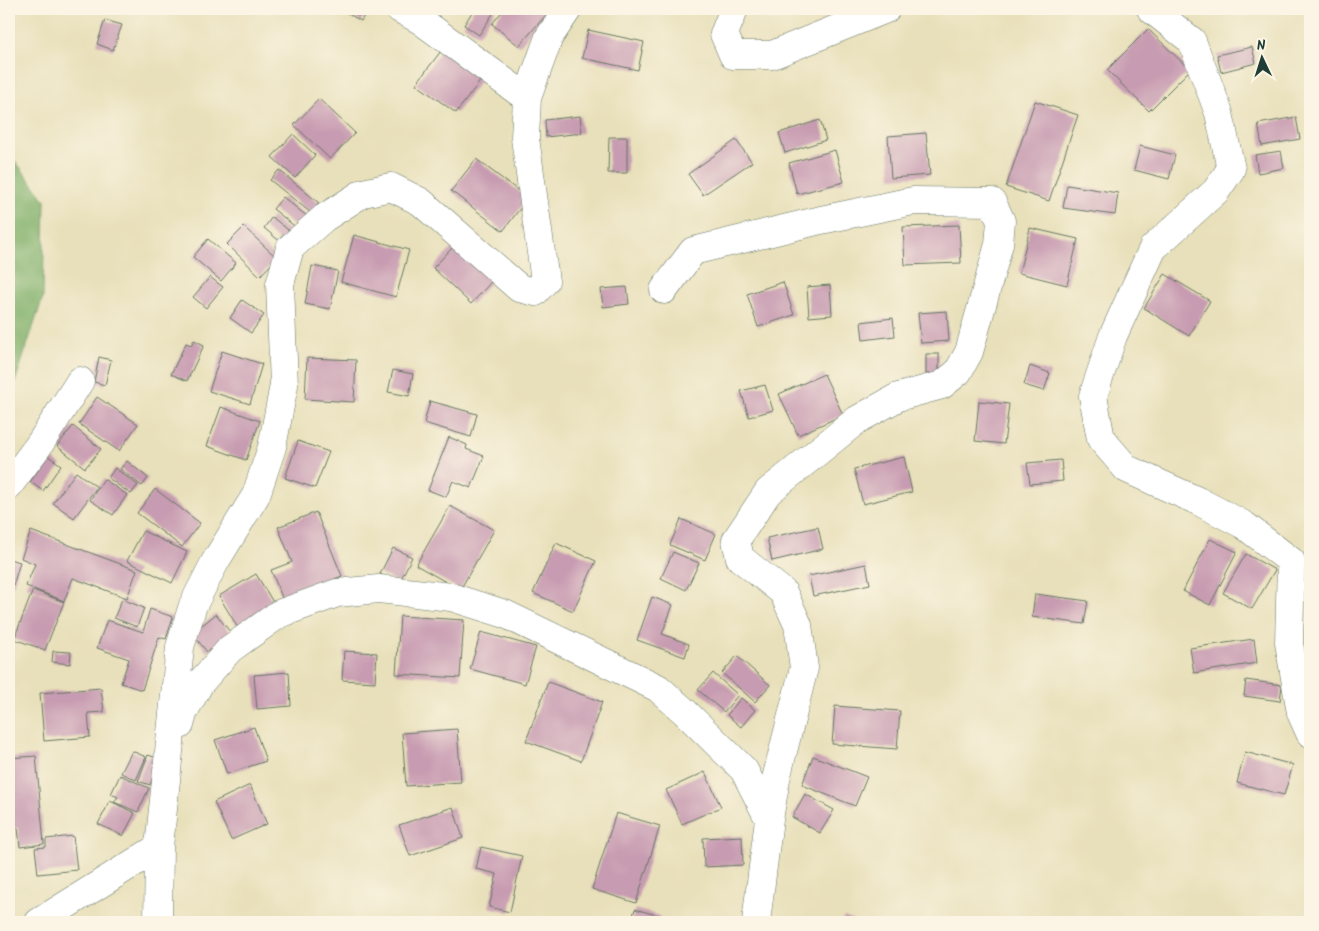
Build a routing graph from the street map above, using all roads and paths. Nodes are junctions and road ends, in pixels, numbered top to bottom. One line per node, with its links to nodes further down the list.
1 (400, 9): 6 (street)
2 (568, 9): 6 (street)
3 (734, 9): 4 (street)
4 (886, 9)
5 (1151, 9): 10 (street)
6 (528, 98): 11 (street)
7 (664, 290): 12 (street)
8 (80, 381): 9 (street)
9 (9, 485)
10 (1310, 733)
11 (168, 768): 12 (street); 13 (street)
12 (768, 819): 16 (street)
13 (159, 847): 14 (street); 15 (street)
14 (39, 922)
15 (158, 922)
16 (756, 922)

